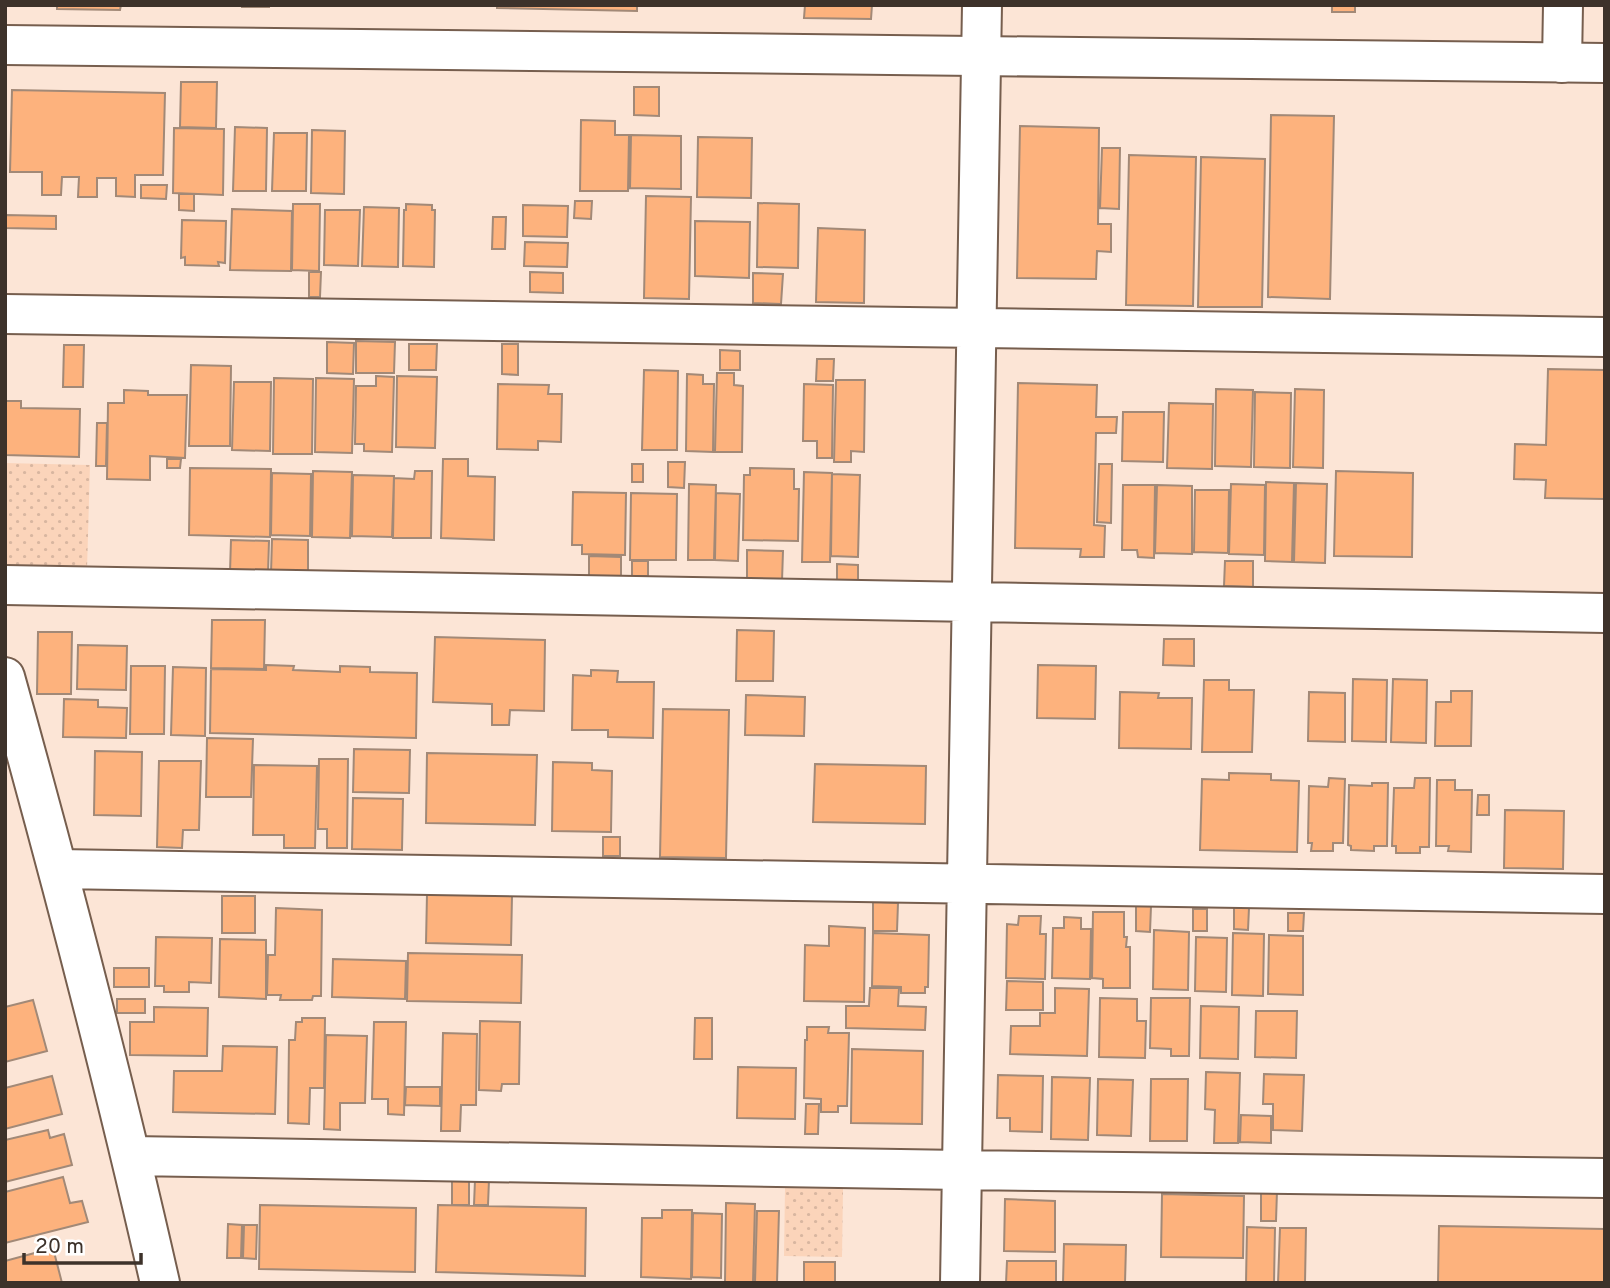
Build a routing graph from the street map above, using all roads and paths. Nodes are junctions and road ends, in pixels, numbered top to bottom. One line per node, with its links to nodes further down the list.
1 (982, 5): 4 (street)
2 (1563, 5): 5 (street)
3 (5, 45): 4 (street)
4 (981, 56): 5 (street); 8 (street)
5 (1562, 63): 6 (street)
6 (1605, 63)
7 (5, 314): 8 (street)
8 (976, 327): 9 (street); 11 (street)
9 (1605, 337)
10 (5, 585): 11 (street)
11 (971, 602): 12 (street); 15 (street)
12 (1605, 613)
13 (5, 677): 14 (street)
14 (58, 869): 15 (street); 17 (street)
15 (966, 884): 16 (street); 18 (street)
16 (1605, 894)
17 (131, 1156): 18 (street); 20 (street)
18 (961, 1170): 19 (street); 21 (street)
19 (1605, 1178)
20 (160, 1283)
21 (960, 1283)

